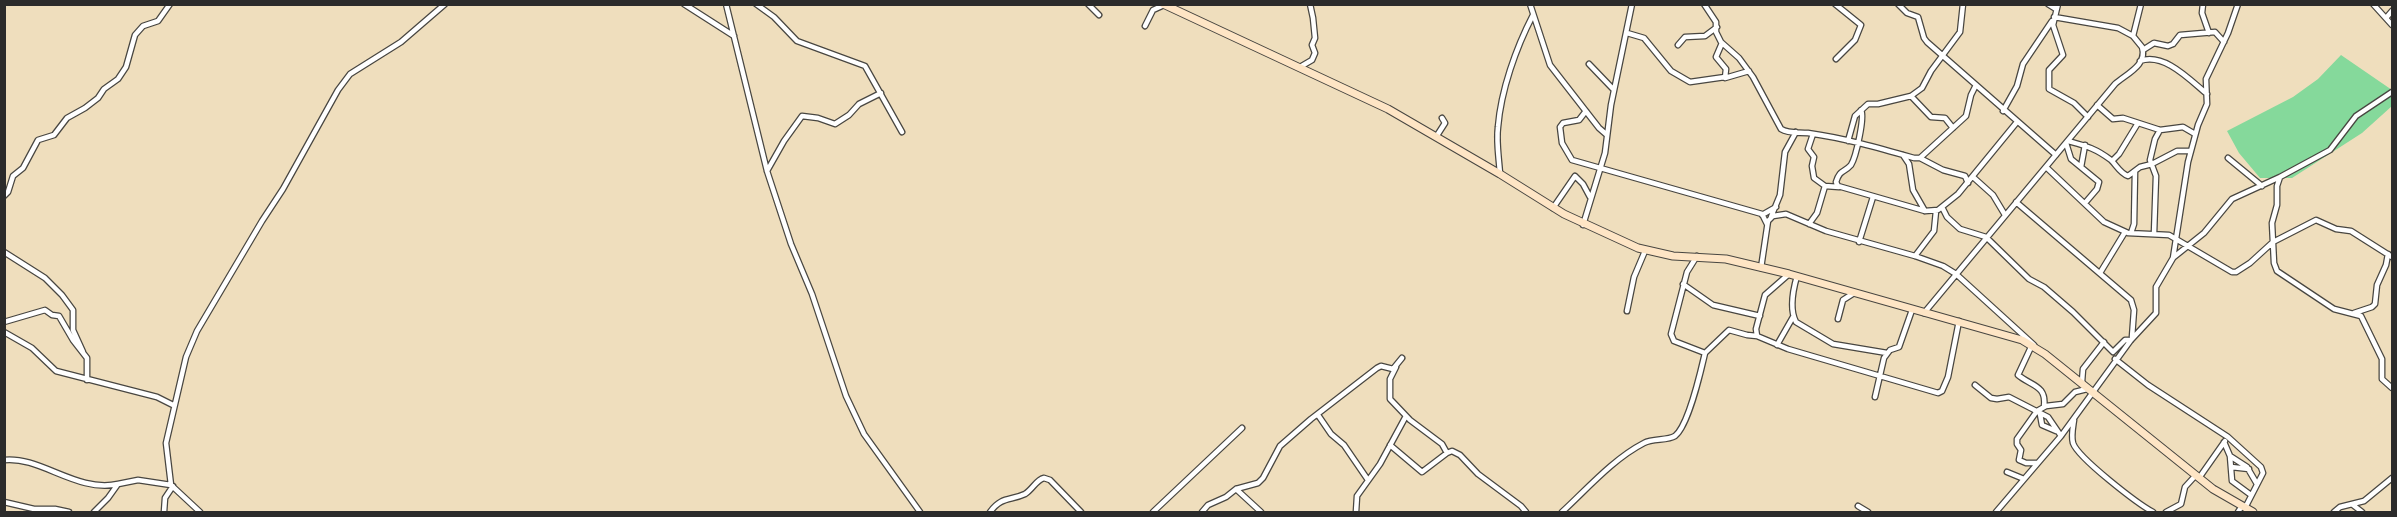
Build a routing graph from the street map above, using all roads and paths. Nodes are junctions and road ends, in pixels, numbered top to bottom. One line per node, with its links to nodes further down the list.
1 (170, 4): 89 (street)
2 (446, 4): 151 (street)
3 (684, 4): 31 (street)
4 (726, 4): 31 (street)
5 (756, 4): 47 (street)
6 (1088, 4): 22 (street)
7 (1310, 4): 41 (street)
8 (1530, 4): 23 (street)
9 (1632, 4): 29 (street)
10 (1704, 4): 28 (street)
11 (1835, 4): 38 (street)
12 (1898, 4): 37 (street)
13 (1963, 4): 37 (street)
14 (2048, 4): 20 (street)
15 (2141, 4): 32 (street)
16 (2203, 4): 30 (street)
17 (2238, 4): 33 (street)
18 (2373, 4): 25 (street)
19 (1164, 5): 27 (street); 41 (street)
20 (2057, 7): 24 (street)
21 (2392, 11): 25 (street)
22 (1099, 15)
23 (1533, 15): 52 (street); 82 (street)
24 (2054, 18): 32 (street); 53 (street); 54 (street)
25 (2386, 18): 26 (street)
26 (2392, 24)
27 (1146, 26)
28 (1717, 27): 34 (street); 35 (street)
29 (1627, 33): 43 (street); 45 (street)
30 (2209, 33): 33 (street); 36 (street)
31 (734, 36): 80 (street)
32 (2133, 36): 36 (street)
33 (2224, 42): 48 (street)
34 (1722, 43): 42 (street); 43 (street)
35 (1678, 45)
36 (2143, 50): 39 (street)
37 (1943, 55): 44 (street); 49 (street)
38 (1836, 59)
39 (2140, 62): 48 (street); 50 (street)
40 (1589, 64): 45 (street)
41 (1300, 68): 65 (street)
42 (1749, 71): 43 (street); 61 (street)
43 (1725, 77)
44 (1976, 85): 53 (street); 58 (street)
45 (1614, 90): 64 (street)
46 (2392, 92): 84 (street)
47 (881, 93): 60 (street); 80 (street)
48 (2207, 94): 63 (street)
49 (1911, 96): 51 (street); 58 (street)
50 (2097, 105): 54 (street); 57 (street)
51 (1861, 110): 66 (street); 67 (street)
52 (1586, 111): 64 (street); 77 (street)
53 (2003, 111): 56 (street)
54 (2088, 117): 68 (street)
55 (1442, 118): 65 (street)
56 (2017, 122): 72 (street); 83 (street)
57 (2138, 123): 59 (street); 75 (street)
58 (1953, 128): 73 (street)
59 (2160, 130): 63 (street); 76 (street)
60 (902, 132)
61 (1796, 132): 62 (street); 94 (street)
62 (1813, 134): 66 (street); 86 (street)
63 (2195, 134): 70 (street)
64 (1607, 135): 77 (street)
65 (1436, 136): 82 (street)
66 (1848, 141): 67 (street)
67 (1857, 142): 71 (street); 88 (street)
68 (2067, 142): 69 (street); 72 (street); 79 (street)
69 (2085, 145): 75 (street); 79 (street)
70 (2191, 151): 76 (street); 108 (street)
71 (1903, 155): 73 (street); 97 (street)
72 (2056, 155): 78 (street)
73 (1920, 158): 85 (street)
74 (2228, 158): 87 (street)
75 (2112, 161): 81 (street)
76 (2152, 164): 81 (street); 106 (street)
77 (1601, 167): 90 (street); 99 (street)
78 (2046, 167): 92 (street); 93 (street)
79 (2081, 168): 93 (street)
80 (767, 171): 188 (street)
81 (2135, 171): 105 (street)
82 (1500, 174): 96 (street)
83 (1973, 177): 85 (street); 100 (street)
84 (2280, 177): 87 (street); 110 (street)
85 (1968, 183): 95 (street)
86 (1826, 186): 88 (street); 103 (street)
87 (2262, 186): 111 (street)
88 (1839, 187): 91 (street)
89 (4, 196)
90 (1590, 197): 96 (street); 104 (street)
91 (1873, 197): 97 (street); 109 (street)
92 (2016, 202): 100 (street); 119 (street)
93 (2085, 203): 105 (street)
94 (1776, 207): 99 (street); 101 (street)
95 (1942, 207): 98 (street); 107 (street)
96 (1553, 208): 104 (street)
97 (1925, 211): 98 (street)
98 (1936, 212): 116 (street)
99 (1762, 215): 102 (street)
100 (2005, 215): 107 (street)
101 (1770, 218): 102 (street); 103 (street)
102 (1767, 224): 118 (street)
103 (1809, 224): 109 (street)
104 (1583, 225): 112 (street)
105 (2128, 232): 106 (street); 119 (street)
106 (2154, 234): 108 (street)
107 (1986, 237): 120 (street); 136 (street)
108 (2176, 239): 111 (street); 117 (street)
109 (1859, 242): 116 (street)
110 (2273, 242): 111 (street); 114 (street); 127 (street)
111 (2188, 246): 117 (street)
112 (1645, 250): 115 (street); 125 (street)
113 (4, 252): 139 (street)
114 (2390, 255): 127 (street)
115 (1697, 256): 118 (street); 122 (street)
116 (1915, 256): 120 (street)
117 (2173, 258): 135 (street)
118 (1761, 268): 121 (street)
119 (2100, 273): 135 (street)
120 (1956, 274): 126 (street); 138 (street)
121 (1793, 275): 123 (street); 128 (street); 129 (street)
122 (1683, 284): 128 (street); 140 (street)
123 (1854, 293): 124 (street); 130 (street)
124 (1912, 310): 126 (street); 141 (street)
125 (1627, 311)
126 (1924, 313): 131 (street)
127 (2351, 314): 148 (street)
128 (1760, 316): 134 (street)
129 (1793, 317): 137 (street); 141 (street)
130 (1838, 319)
131 (1959, 321): 138 (street); 145 (street)
132 (4, 322): 139 (street)
133 (4, 332): 146 (street)
134 (1757, 336): 137 (street); 140 (street)
135 (2132, 339): 136 (street); 143 (street)
136 (2104, 342): 149 (street)
137 (1777, 345): 145 (street)
138 (2034, 346): 149 (street); 152 (street)
139 (83, 352): 146 (street)
140 (1705, 353): 196 (street)
141 (1887, 353): 145 (street)
142 (1402, 357): 144 (street)
143 (2115, 359): 149 (street); 160 (street)
144 (1396, 367): 154 (street); 155 (street)
145 (1880, 376): 150 (street)
146 (87, 380): 151 (street)
147 (1975, 385): 153 (street)
148 (2392, 388)
149 (2087, 389): 152 (street); 156 (street); 170 (street)
150 (1875, 397)
151 (173, 405): 176 (street)
152 (2044, 407): 153 (street)
153 (2039, 413): 158 (street); 158 (street); 166 (street)
154 (1318, 415): 173 (street); 177 (street)
155 (1406, 416): 162 (street); 163 (street)
156 (2074, 417): 159 (street); 199 (street)
157 (1242, 428): 191 (street)
158 (2057, 431): 159 (street)
159 (2061, 436): 166 (street)
160 (2228, 437): 161 (street); 175 (street)
161 (2224, 442): 164 (street); 170 (street)
162 (1390, 445): 163 (street); 173 (street)
163 (1447, 453): 195 (street)
164 (2230, 456): 167 (street); 168 (street)
165 (4, 460): 174 (street)
166 (2037, 463): 172 (street)
167 (2231, 468): 168 (street); 178 (street)
168 (2249, 469): 175 (street)
169 (2007, 472): 172 (street)
170 (2197, 476): 182 (street); 183 (street)
171 (2392, 478): 180 (street)
172 (2024, 479): 198 (street)
173 (1368, 480): 194 (street)
174 (118, 484): 176 (street); 185 (street)
175 (2257, 484): 178 (street)
176 (172, 486): 186 (street); 187 (street)
177 (1236, 489): 192 (street); 193 (street)
178 (2251, 495): 182 (street)
179 (4, 502): 184 (street)
180 (2352, 504): 201 (street); 202 (street)
181 (1858, 506): 197 (street)
182 (2242, 509): 200 (street)
183 (2167, 512)
184 (69, 513)
185 (94, 513)
186 (164, 513)
187 (200, 513)
188 (920, 513)
189 (990, 513): 190 (street)
190 (1081, 513)
191 (1153, 513)
192 (1202, 513)
193 (1262, 513)
194 (1356, 513)
195 (1526, 513)
196 (1562, 513)
197 (1868, 513)
198 (1996, 513)
199 (2153, 513)
200 (2253, 513)
201 (2334, 513)
202 (2362, 513)

